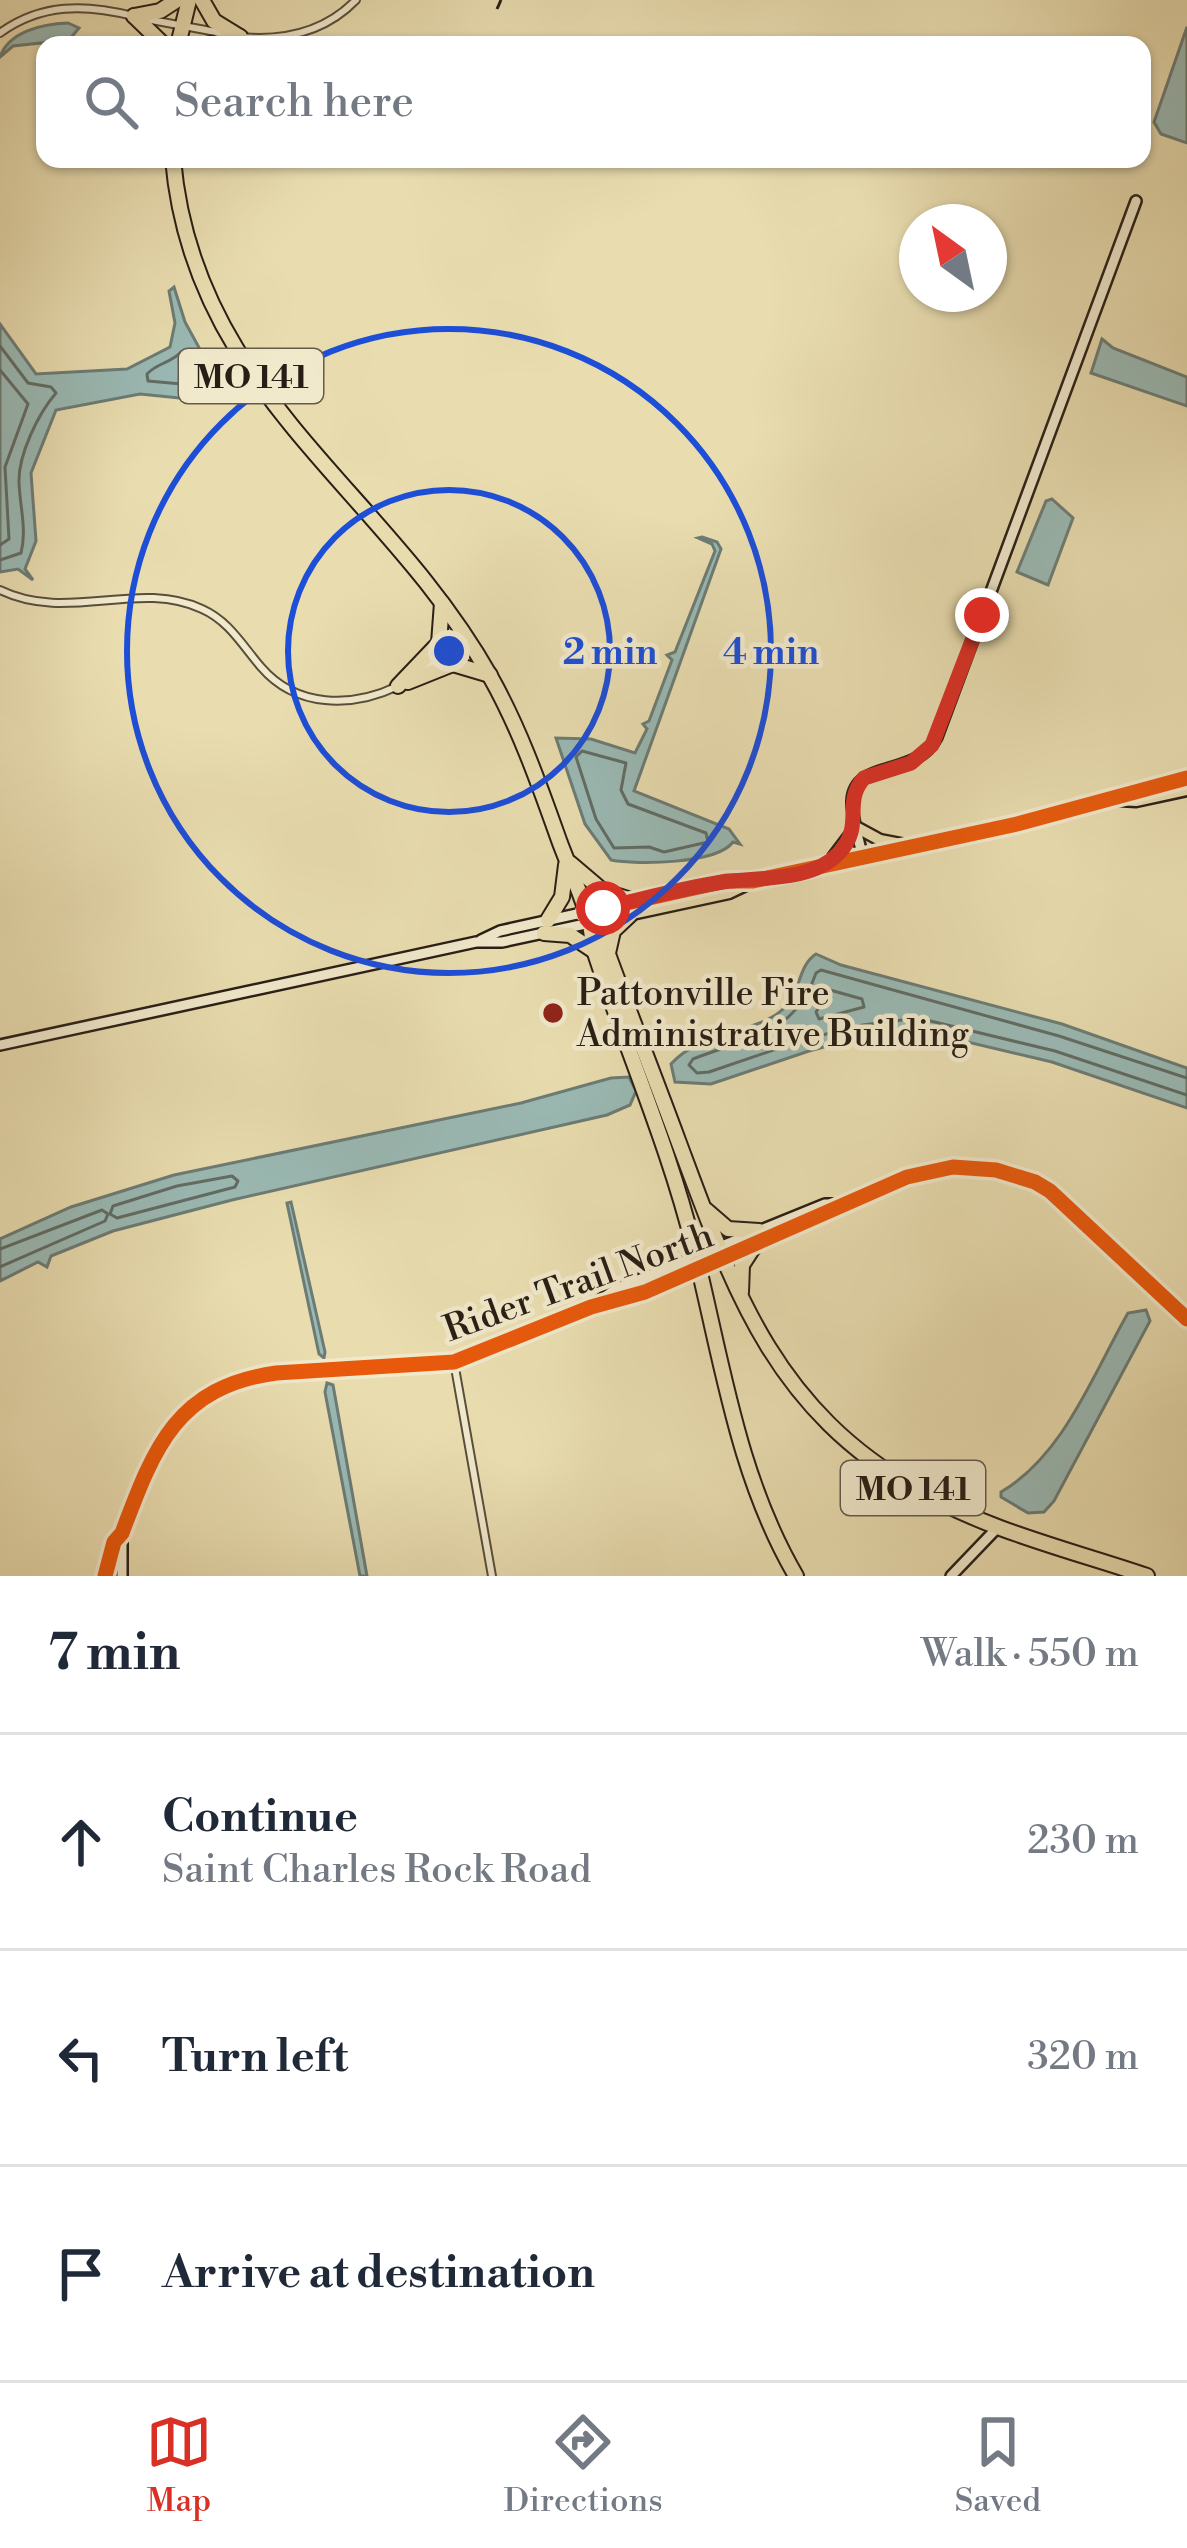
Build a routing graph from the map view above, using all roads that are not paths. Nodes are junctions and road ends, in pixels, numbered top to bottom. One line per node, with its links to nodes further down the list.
1 (177, 0): 5 (highway)
2 (188, 0): 6 (highway)
3 (202, 0): 11 (highway)
4 (356, 0): 12 (street)
5 (134, 16): 6 (street); 7 (street); 8 (highway)
6 (182, 26): 9 (highway); 10 (street)
7 (0, 33)
8 (155, 36)
9 (180, 36)
10 (235, 36)
11 (238, 36)
12 (285, 36)
13 (173, 168): 16 (highway, MO 141)
14 (1136, 201): 23 (street)
15 (0, 590): 19 (street)
16 (442, 603): 17 (highway, MO 141); 19 (highway)
17 (468, 640): 18 (highway, MO 141); 19 (street)
18 (490, 675): 19 (highway); 26 (highway, MO 141)
19 (398, 686)
20 (1187, 778): 22 (main road)
21 (1187, 794): 22 (main road)
22 (1115, 800): 24 (main road)
23 (856, 826): 24 (main road); 25 (street); 27 (main road)
24 (916, 847): 25 (main road)
25 (863, 858): 27 (main road)
26 (566, 860): 28 (highway); 29 (highway, MO 141); 30 (highway)
27 (826, 866): 28 (main road)
28 (632, 908): 29 (main road); 31 (highway)
29 (588, 917): 30 (street); 31 (highway, MO 141)
30 (546, 926): 31 (highway); 32 (street)
31 (601, 952): 34 (highway, MO 141); 38 (highway, MO 141)
32 (0, 1045)
33 (839, 1204): 35 (street, Rider Trail North); 36 (street, Rider Trail North); 40 (street, Rider Trail North)
34 (702, 1206): 35 (highway); 37 (highway, MO 141)
35 (759, 1232): 37 (street, Rider Trail North)
36 (752, 1248): 37 (street, Rider Trail North); 39 (highway)
37 (721, 1254): 38 (street, Rider Trail North); 39 (highway, MO 141)
38 (698, 1263): 41 (street, Rider Trail North); 47 (highway, MO 141)
39 (741, 1303): 42 (highway, MO 141)
40 (1187, 1319)
41 (454, 1362): 43 (street, Rider Trail North); 46 (street)
42 (999, 1526): 48 (street); 49 (highway, MO 141)
43 (122, 1533): 44 (street, Rider Trail North); 45 (street, Rider Trail North)
44 (105, 1576)
45 (122, 1576)
46 (493, 1576)
47 (796, 1576)
48 (952, 1576)
49 (1147, 1576)

